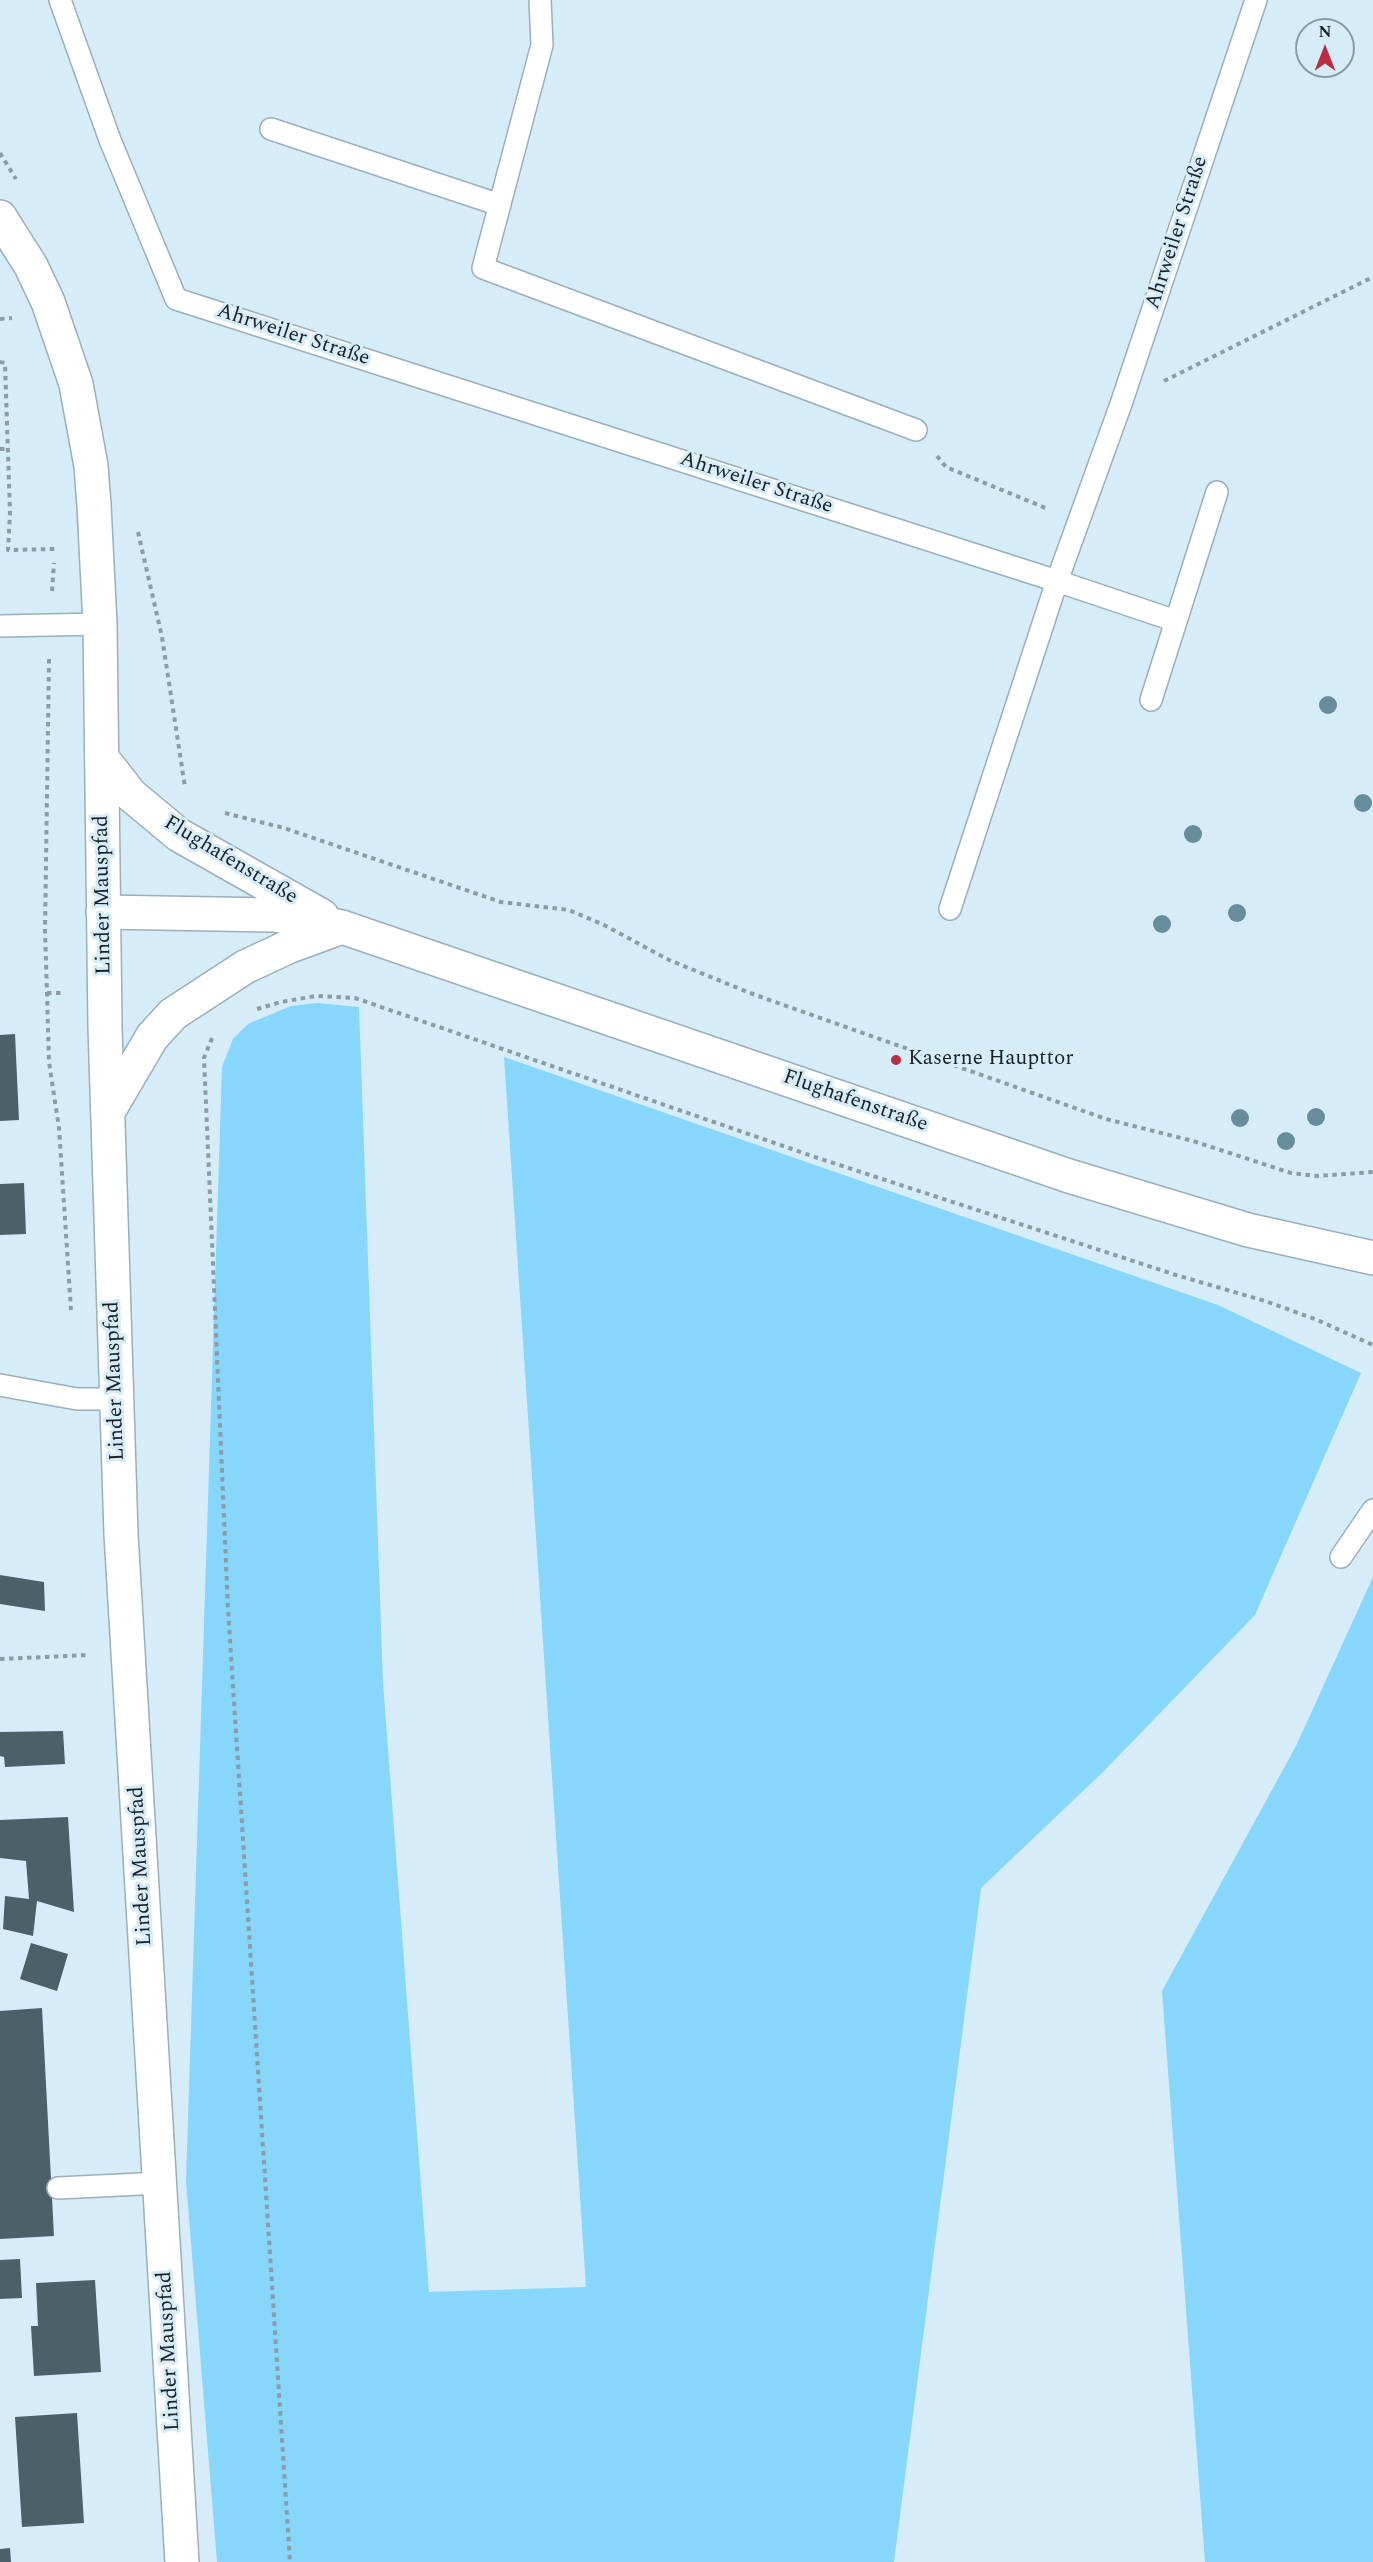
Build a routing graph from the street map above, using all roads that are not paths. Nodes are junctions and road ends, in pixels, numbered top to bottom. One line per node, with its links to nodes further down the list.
1 (60, 0): 9 (lane, Ahrweiler Straße)
2 (540, 0): 5 (lane)
3 (1256, 0): 9 (lane, Ahrweiler Straße)
4 (271, 129): 5 (lane)
5 (500, 204): 7 (lane)
6 (0, 217): 11 (street, Linder Mauspfad)
7 (916, 430)
8 (1217, 492): 10 (lane)
9 (1057, 581): 10 (lane); 15 (lane)
10 (1176, 621): 13 (lane)
11 (100, 624): 12 (lane); 14 (street, Linder Mauspfad)
12 (0, 626)
13 (1151, 700)
14 (102, 758): 16 (street, Linder Mauspfad); 17 (street, Flughafenstraße)
15 (950, 909)
16 (103, 912): 17 (street, Flughafenstraße); 18 (street, Linder Mauspfad)
17 (342, 927): 18 (street); 19 (street, Flughafenstraße)
18 (108, 1112): 21 (street, Linder Mauspfad)
19 (1373, 1258)
20 (0, 1385): 21 (lane)
21 (116, 1399): 24 (street, Linder Mauspfad)
22 (1373, 1510): 23 (lane)
23 (1341, 1557)
24 (160, 2183): 25 (lane); 26 (street, Linder Mauspfad)
25 (58, 2188)
26 (182, 2562)

